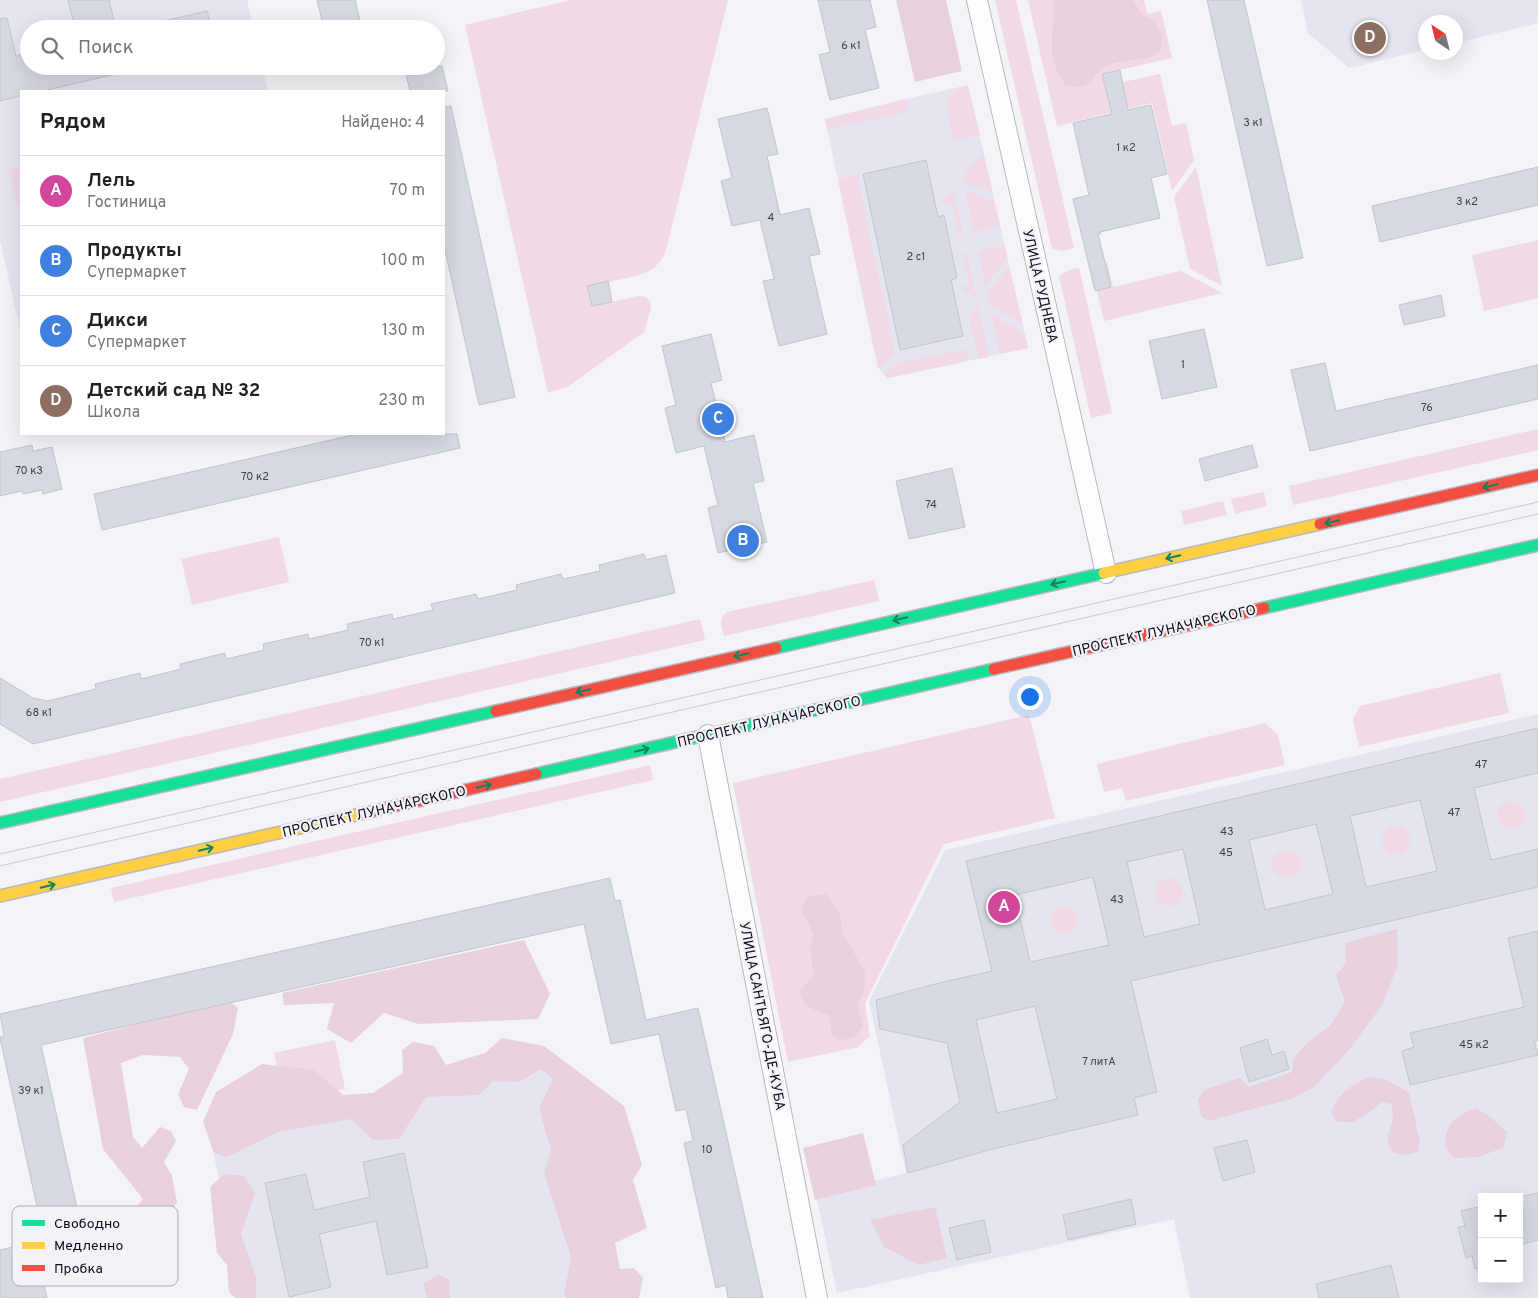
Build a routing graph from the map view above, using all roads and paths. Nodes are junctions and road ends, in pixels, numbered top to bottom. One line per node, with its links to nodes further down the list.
1 (977, 0): 4 (street, УЛИЦА РУДНЕВА)
2 (1538, 475): 4 (main road, one-way to 4)
3 (1538, 545): 5 (main road, ПРОСПЕКТ ЛУНАЧАРСКОГО)
4 (1106, 572): 6 (main road, one-way to 6)
5 (708, 734): 7 (main road, ПРОСПЕКТ ЛУНАЧАРСКОГО, one-way to 5); 8 (street, УЛИЦА САНТЬЯГО-ДЕ-КУБА)
6 (0, 823)
7 (0, 896)
8 (817, 1298)

